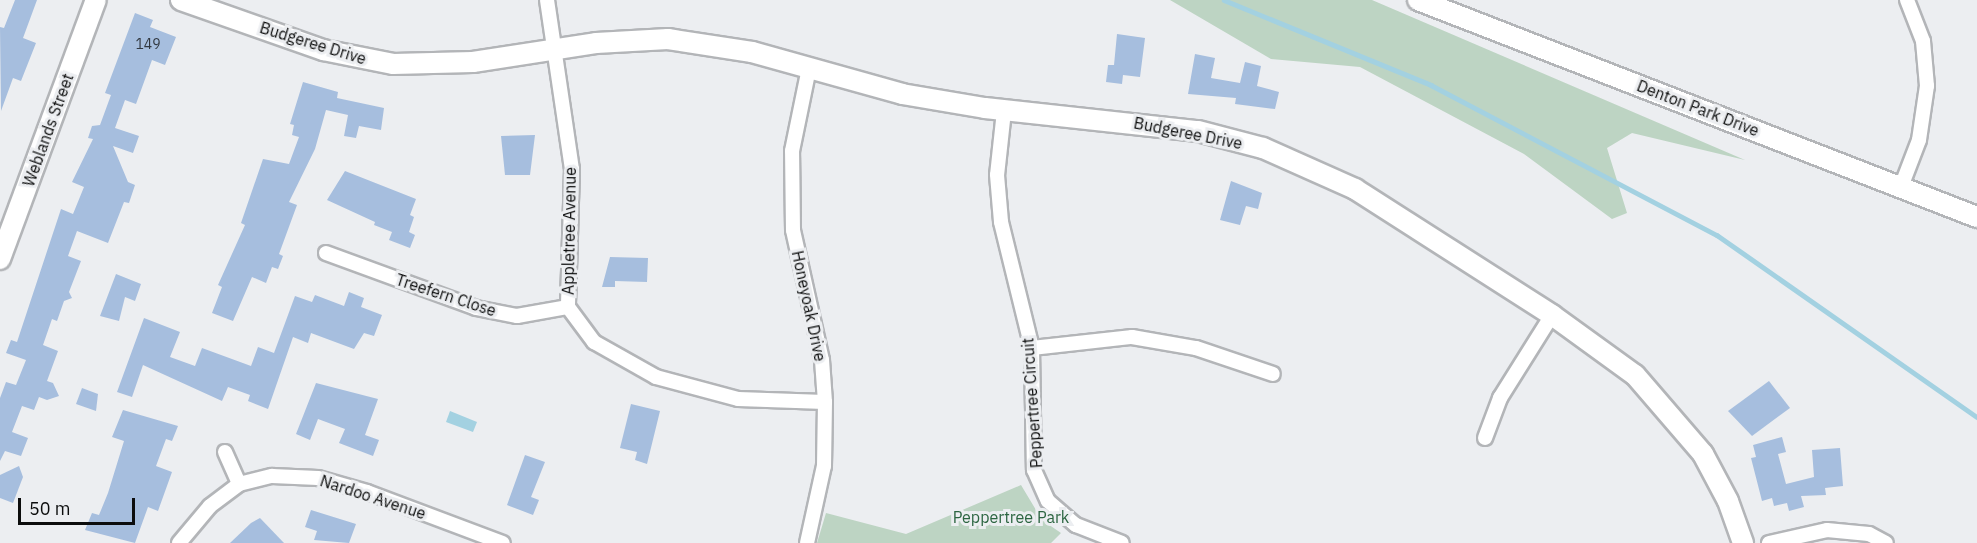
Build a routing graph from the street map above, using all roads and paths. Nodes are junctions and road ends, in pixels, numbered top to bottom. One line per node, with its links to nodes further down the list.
1 (96, 0): 12 (street, Weblands Street)
2 (181, 0): 6 (street, Budgeree Drive)
3 (547, 0): 6 (street)
4 (1418, 0): 9 (street, Denton Park Drive)
5 (1907, 0): 9 (street)
6 (555, 50): 7 (street, Budgeree Drive); 13 (street, Appletree Avenue)
7 (809, 68): 8 (street, Budgeree Drive); 17 (street, Honeyoak Drive)
8 (1004, 111): 14 (street, Budgeree Drive); 15 (street, Peppertree Circuit)
9 (1901, 187): 10 (street, Denton Park Drive)
10 (1977, 217)
11 (326, 253): 13 (street, Treefern Close)
12 (0, 259)
13 (568, 307): 17 (street, Appletree Avenue)
14 (1552, 315): 18 (street); 25 (street, Budgeree Drive)
15 (1032, 348): 16 (street); 24 (street, Peppertree Circuit)
16 (1273, 374)
17 (825, 402): 23 (street, Honeyoak Drive)
18 (1485, 438)
19 (225, 452): 20 (street)
20 (239, 484): 21 (street, Nardoo Avenue); 22 (street, Nardoo Avenue)
21 (179, 543)
22 (503, 543)
23 (807, 543)
24 (1122, 543)
25 (1743, 543)
26 (1769, 543): 27 (street)
27 (1886, 543)

